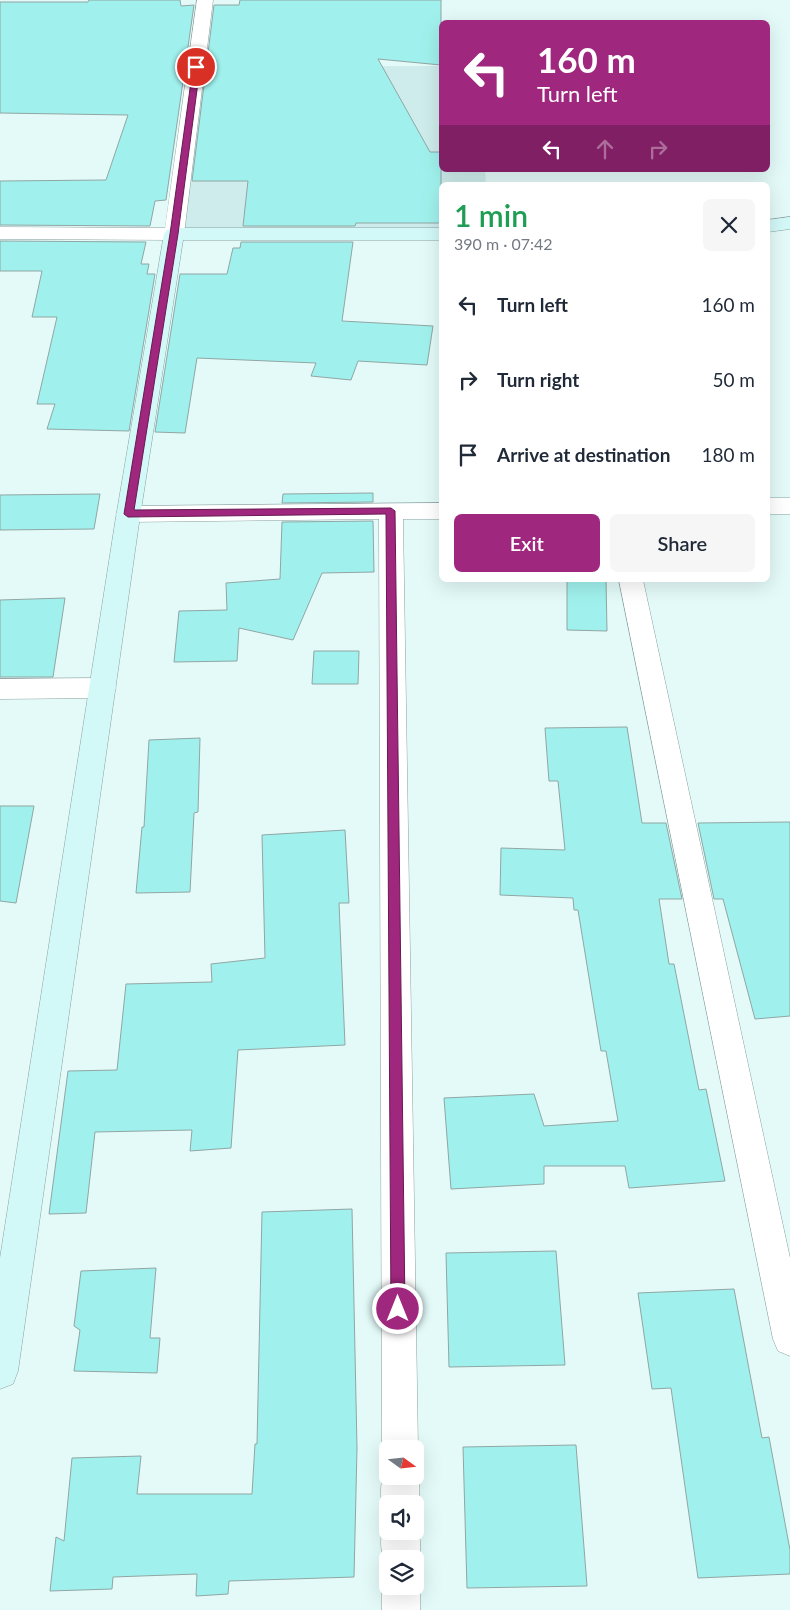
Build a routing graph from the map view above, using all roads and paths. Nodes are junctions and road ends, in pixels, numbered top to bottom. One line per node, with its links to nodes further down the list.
1 (205, 0): 5 (street)
2 (790, 223): 3 (street)
3 (770, 226)
4 (0, 233): 5 (street)
5 (174, 234): 6 (street); 11 (street)
6 (439, 234)
7 (770, 506): 8 (street)
8 (790, 506)
9 (391, 511): 10 (street); 11 (street); 17 (street)
10 (439, 511)
11 (128, 514): 13 (street)
12 (631, 582): 15 (street)
13 (103, 688): 14 (street); 16 (street)
14 (0, 689)
15 (790, 1339)
16 (0, 1370)
17 (400, 1440)
18 (401, 1595): 19 (street)
19 (401, 1610)

